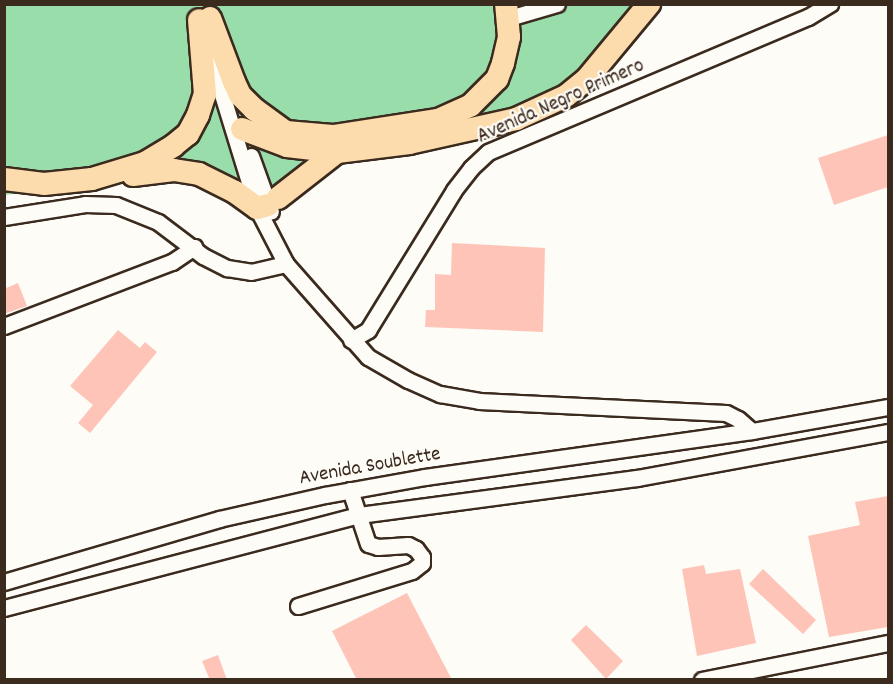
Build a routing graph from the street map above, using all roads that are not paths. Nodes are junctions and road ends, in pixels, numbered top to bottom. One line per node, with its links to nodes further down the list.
1 (557, 4): 4 (street)
2 (649, 4): 7 (highway)
3 (830, 4): 15 (street, Avenida Negro Primero)
4 (508, 11): 5 (highway)
5 (205, 19): 6 (street); 8 (highway); 10 (street)
6 (242, 129): 7 (highway); 10 (street)
7 (337, 152): 10 (highway)
8 (4, 179)
9 (4, 195): 10 (highway)
10 (268, 204): 13 (street)
11 (4, 217): 12 (street)
12 (194, 247): 13 (street); 14 (street)
13 (286, 264): 15 (street)
14 (4, 326)
15 (351, 340): 17 (street)
16 (888, 407): 17 (street, Avenida Soublette)
17 (752, 431): 19 (street, Avenida Soublette)
18 (888, 432): 20 (street)
19 (350, 490): 20 (street); 21 (street, Avenida Soublette)
20 (359, 515): 22 (street); 23 (street)
21 (4, 582)
22 (298, 606)
23 (4, 608)
24 (888, 643): 25 (street)
25 (702, 680)

